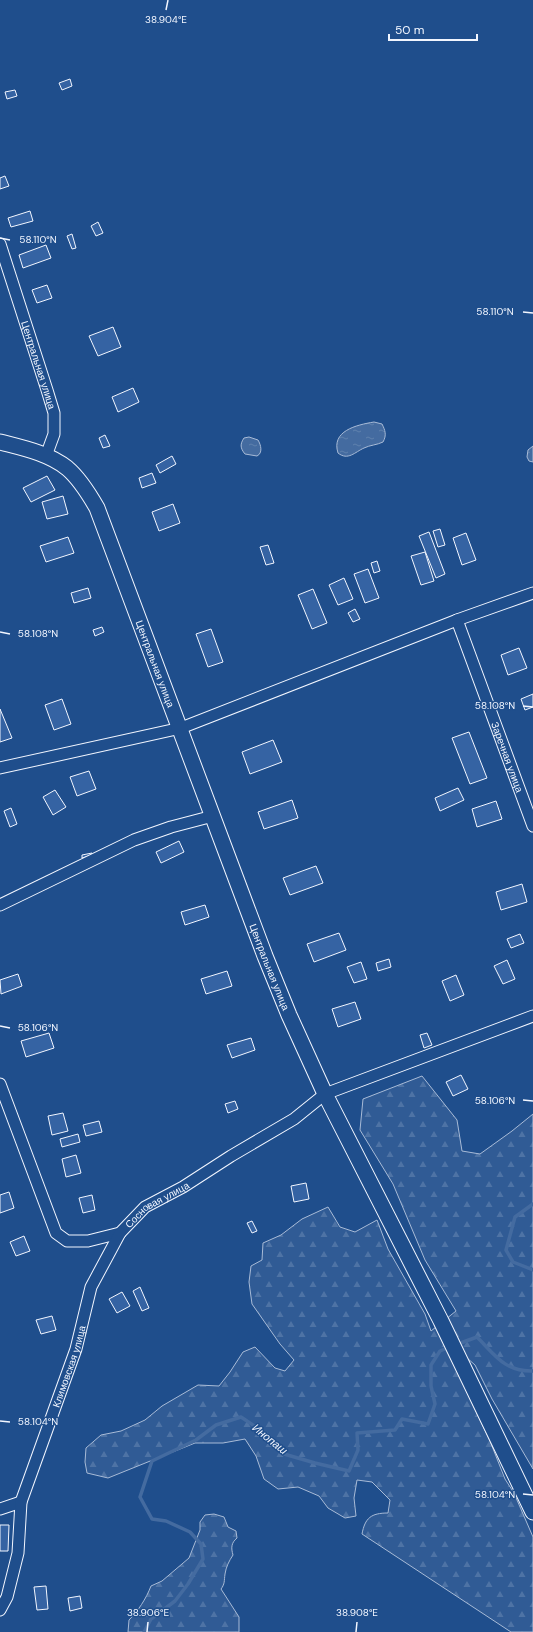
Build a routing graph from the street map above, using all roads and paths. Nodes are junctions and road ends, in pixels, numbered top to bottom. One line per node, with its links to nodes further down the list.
1 (0, 244): 3 (street, Центральная улица)
2 (0, 442): 3 (street)
3 (46, 456): 6 (street, Центральная улица)
4 (533, 593): 5 (street)
5 (457, 620): 6 (street); 9 (street, Заречная улица)
6 (181, 728): 7 (street); 8 (street, Центральная улица)
7 (0, 768)
8 (213, 816): 10 (street); 13 (street, Центральная улица)
9 (533, 826)
10 (0, 905)
11 (533, 1016): 13 (street, Сосновая улица)
12 (0, 1084): 14 (street, Сосновая улица)
13 (325, 1094): 14 (street, Сосновая улица); 17 (street, Центральная улица)
14 (120, 1233): 15 (street, Климовская улица)
15 (21, 1502): 16 (street); 18 (street, Климовская улица)
16 (0, 1509)
17 (533, 1512)
18 (0, 1610)

